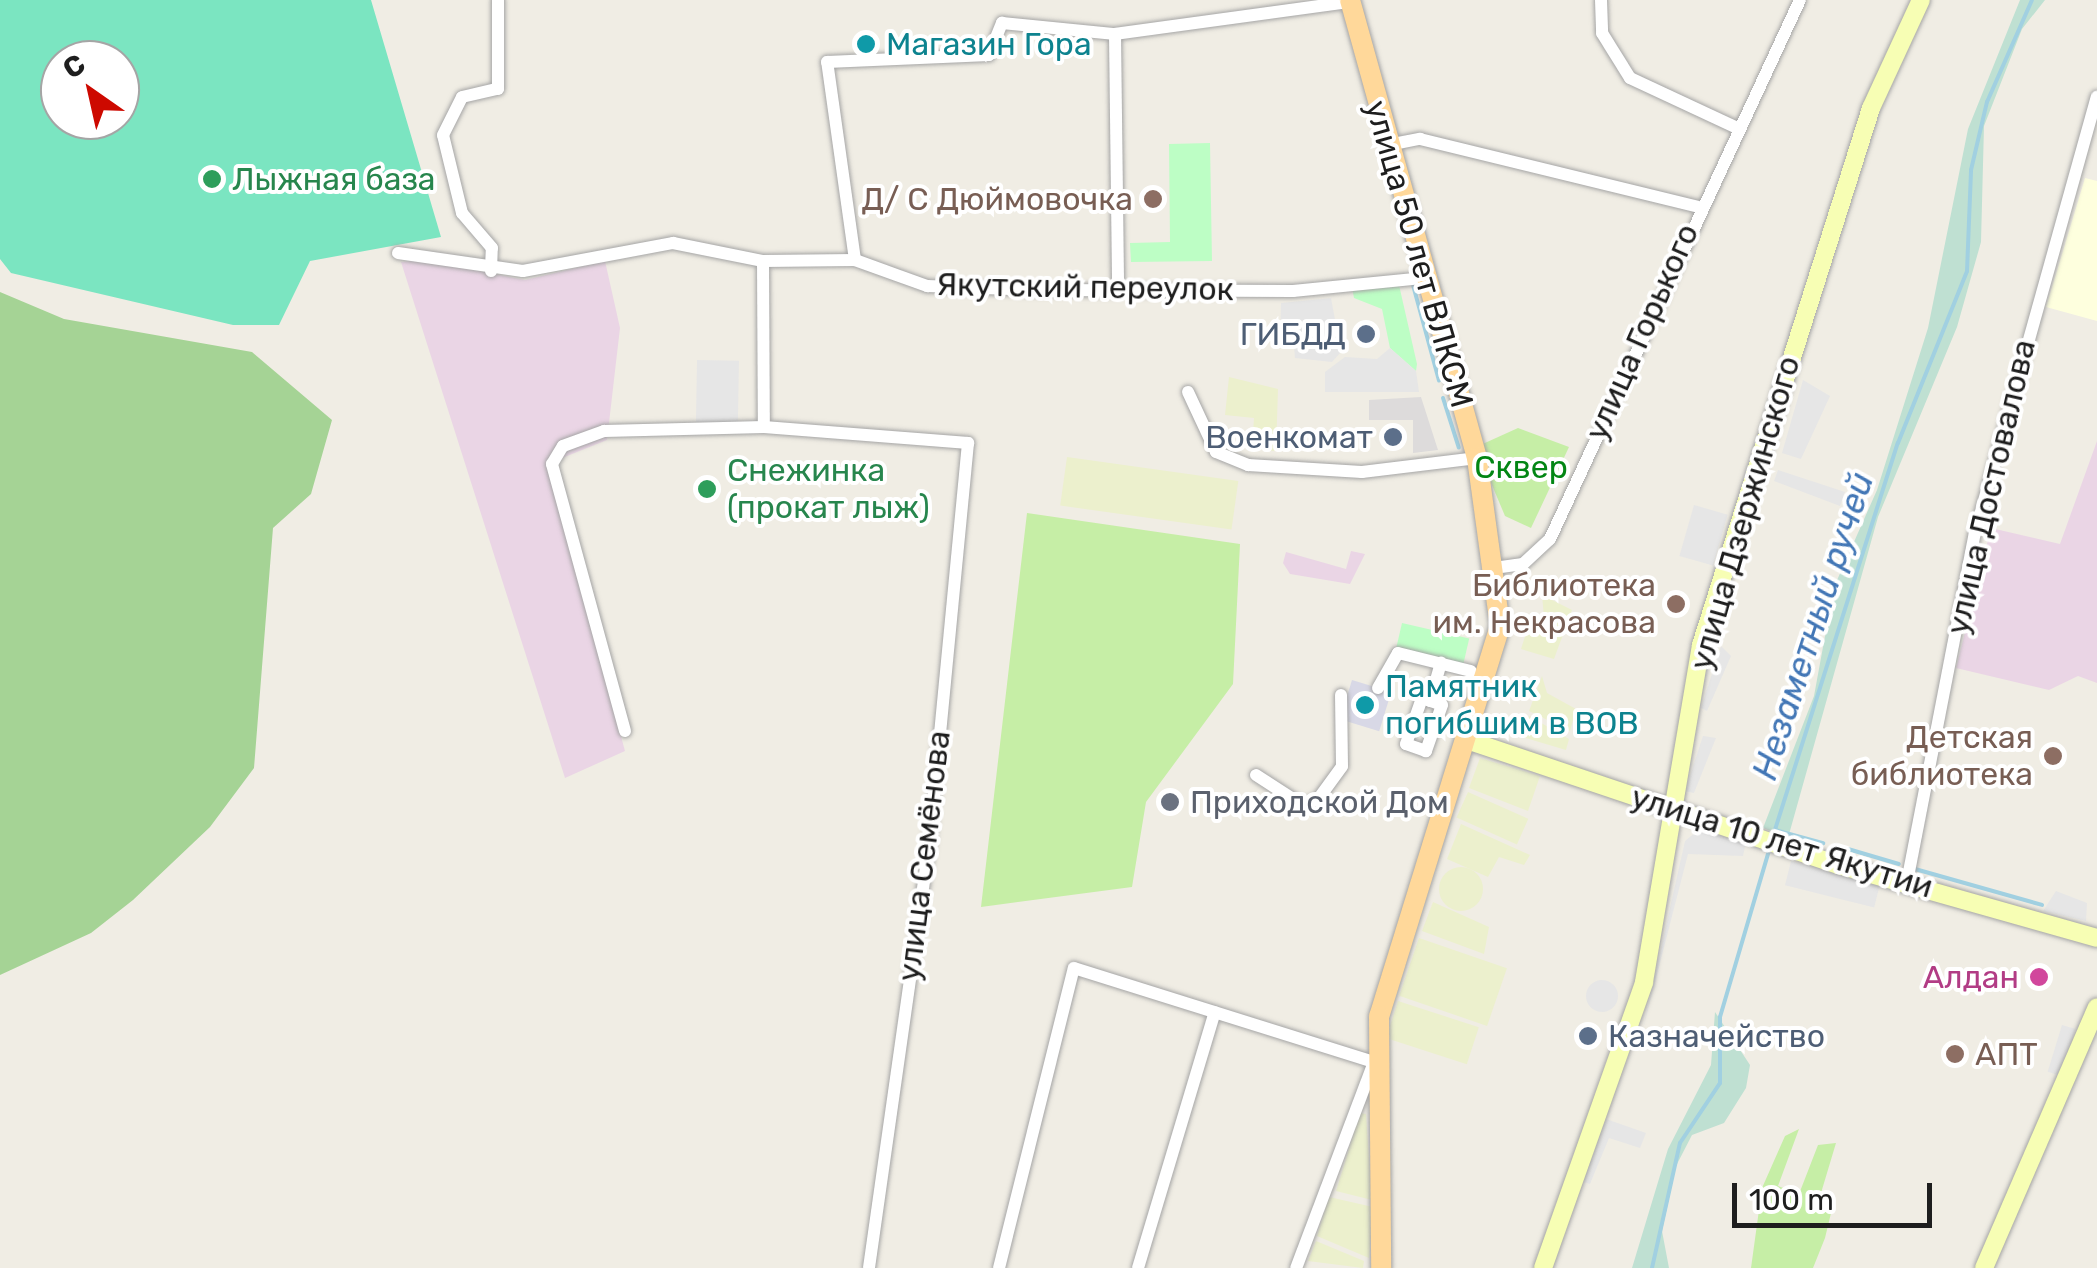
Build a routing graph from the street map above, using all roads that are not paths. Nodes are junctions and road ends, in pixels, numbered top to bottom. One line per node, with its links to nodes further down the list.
1 (498, 0): 14 (street)
2 (1601, 0): 8 (street)
3 (1800, 0): 8 (street, улица Горького)
4 (1921, 0): 29 (street, улица Дзержинского)
5 (1350, 1): 6 (street); 9 (main road, улица 50 лет ВЛКСМ)
6 (1115, 34): 12 (street); 16 (street)
7 (2097, 97): 30 (street, улица Достовалова)
8 (1735, 127): 10 (street, улица Горького)
9 (1388, 146): 10 (street); 15 (main road, улица 50 лет ВЛКСМ)
10 (1698, 208): 20 (street, улица Горького)
11 (398, 253): 14 (street, Якутский переулок)
12 (856, 260): 13 (street, Якутский переулок); 16 (street, Якутский переулок)
13 (764, 261): 14 (street, Якутский переулок); 18 (street)
14 (490, 271)
15 (1424, 278): 16 (street, Якутский переулок); 19 (main road, улица 50 лет ВЛКСМ)
16 (1118, 290)
17 (1188, 392): 19 (street)
18 (764, 427): 26 (street); 35 (street, улица Семёнова)
19 (1477, 458): 20 (main road, улица 50 лет ВЛКСМ)
20 (1494, 568): 27 (main road)
21 (1441, 663): 22 (street); 23 (street); 25 (street)
22 (1472, 671)
23 (1378, 688)
24 (1341, 694): 28 (street)
25 (1430, 700)
26 (625, 731)
27 (1470, 741): 29 (street, улица 10 лет Якутии); 34 (main road)
28 (1256, 775)
29 (1677, 810): 30 (street, улица 10 лет Якутии); 40 (street, улица Дзержинского)
30 (1906, 882): 31 (street, улица 10 лет Якутии)
31 (2097, 938)
32 (2097, 1007): 41 (street)
33 (1215, 1012): 34 (street); 36 (street); 37 (street)
34 (1374, 1062): 38 (street); 39 (main road)
35 (869, 1268)
36 (999, 1268)
37 (1138, 1268)
38 (1296, 1268)
39 (1381, 1268)
40 (1542, 1268)
41 (1984, 1268)

